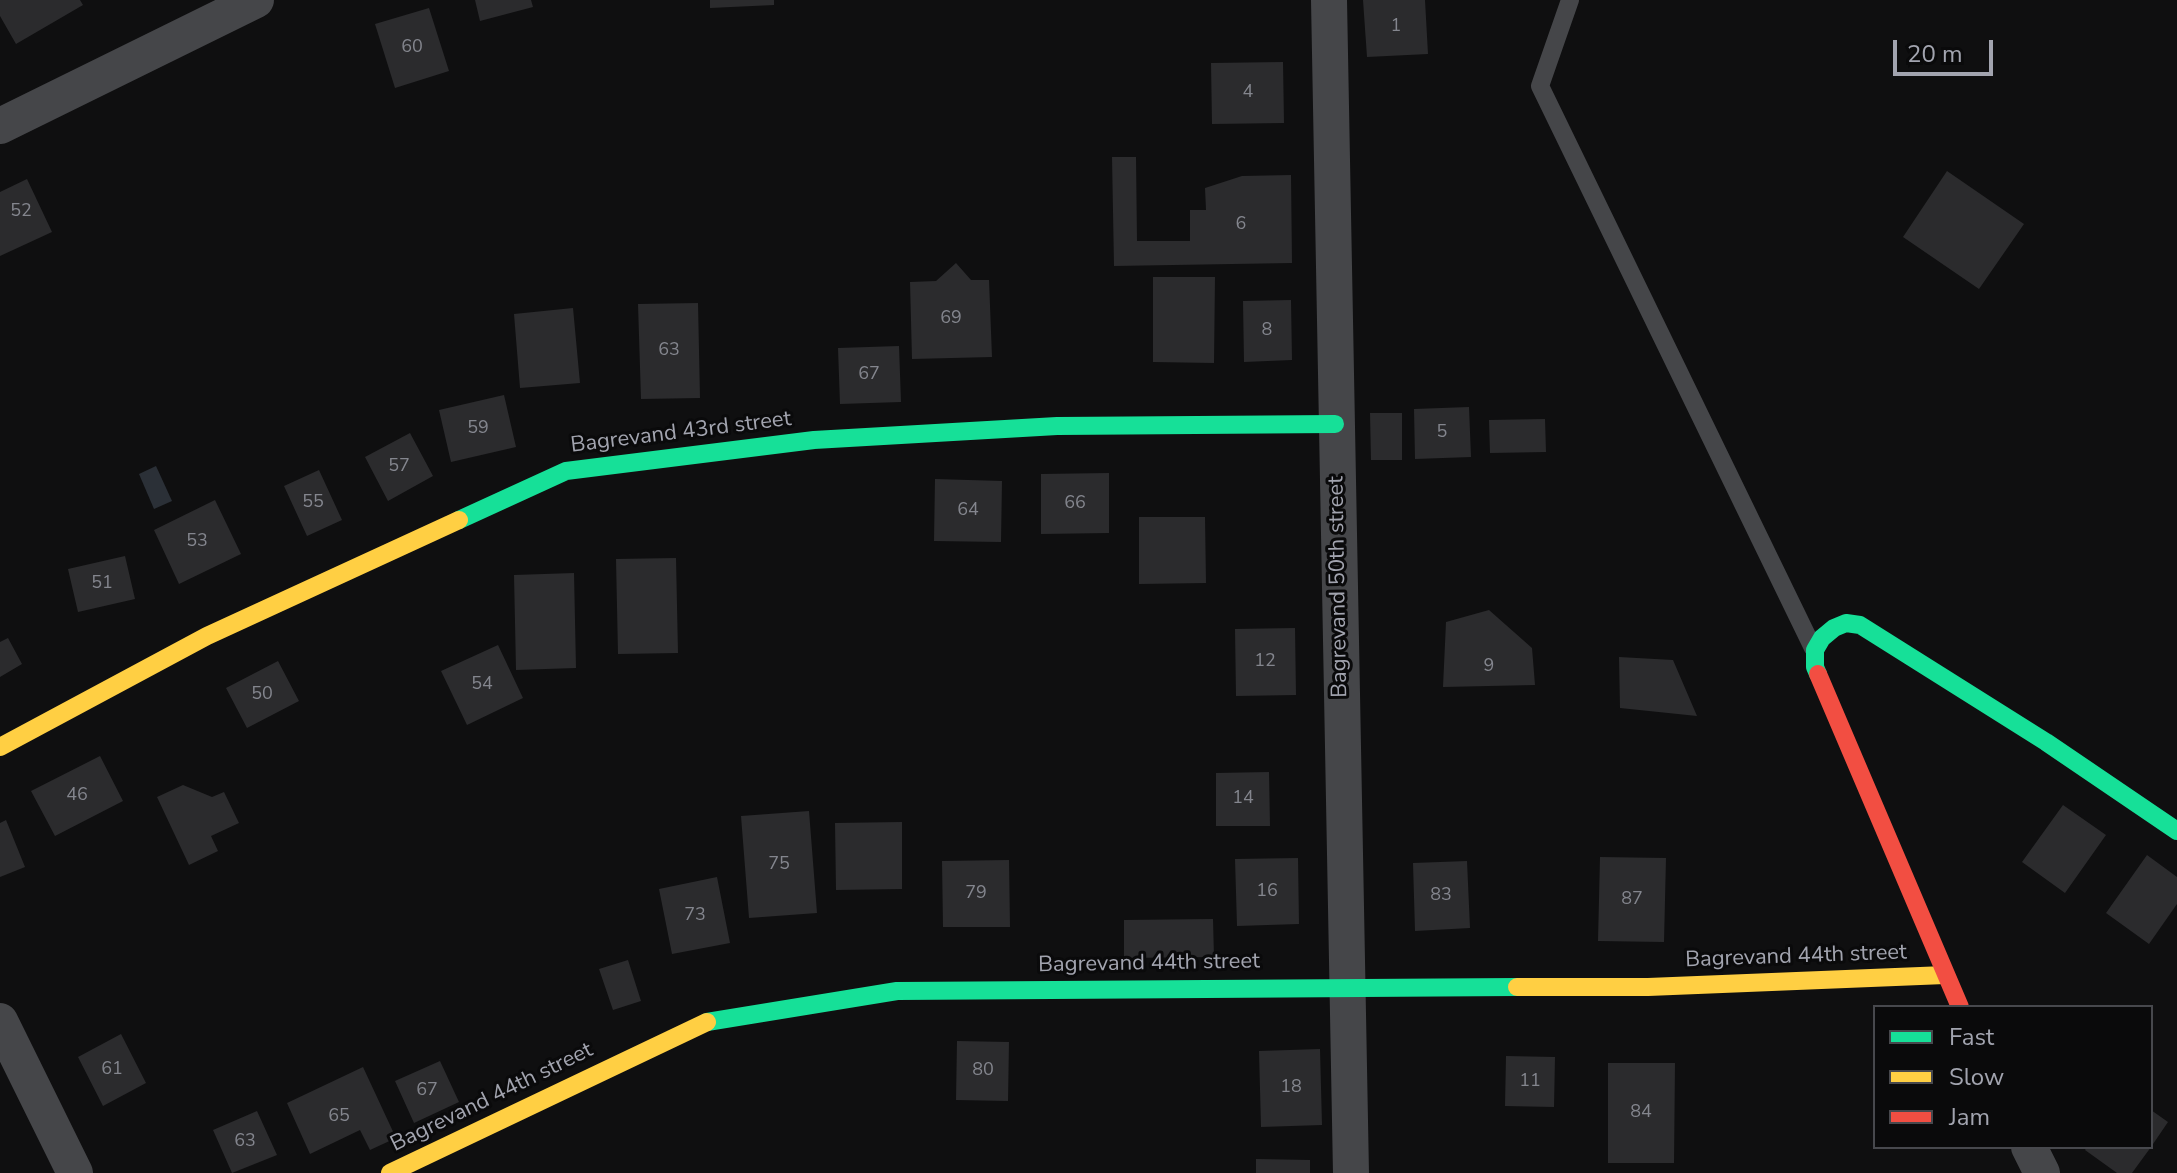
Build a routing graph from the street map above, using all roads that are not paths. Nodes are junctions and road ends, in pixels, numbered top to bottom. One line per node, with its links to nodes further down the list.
1 (256, 0): 4 (street)
2 (1329, 0): 5 (street, Bagrevand 50th street)
3 (1570, 0): 6 (lane)
4 (0, 126)
5 (1335, 424): 7 (street, Bagrevand 43rd street); 10 (street, Bagrevand 50th street)
6 (1815, 650): 8 (street); 9 (street)
7 (0, 747)
8 (2177, 831)
9 (1945, 975): 10 (street, Bagrevand 44th street); 11 (street)
10 (1347, 986): 15 (street, Bagrevand 44th street); 16 (street, Bagrevand 50th street)
11 (1959, 1005)
12 (0, 1021): 14 (street)
13 (2030, 1149): 17 (street)
14 (75, 1173)
15 (390, 1173)
16 (1351, 1173)
17 (2042, 1173)

